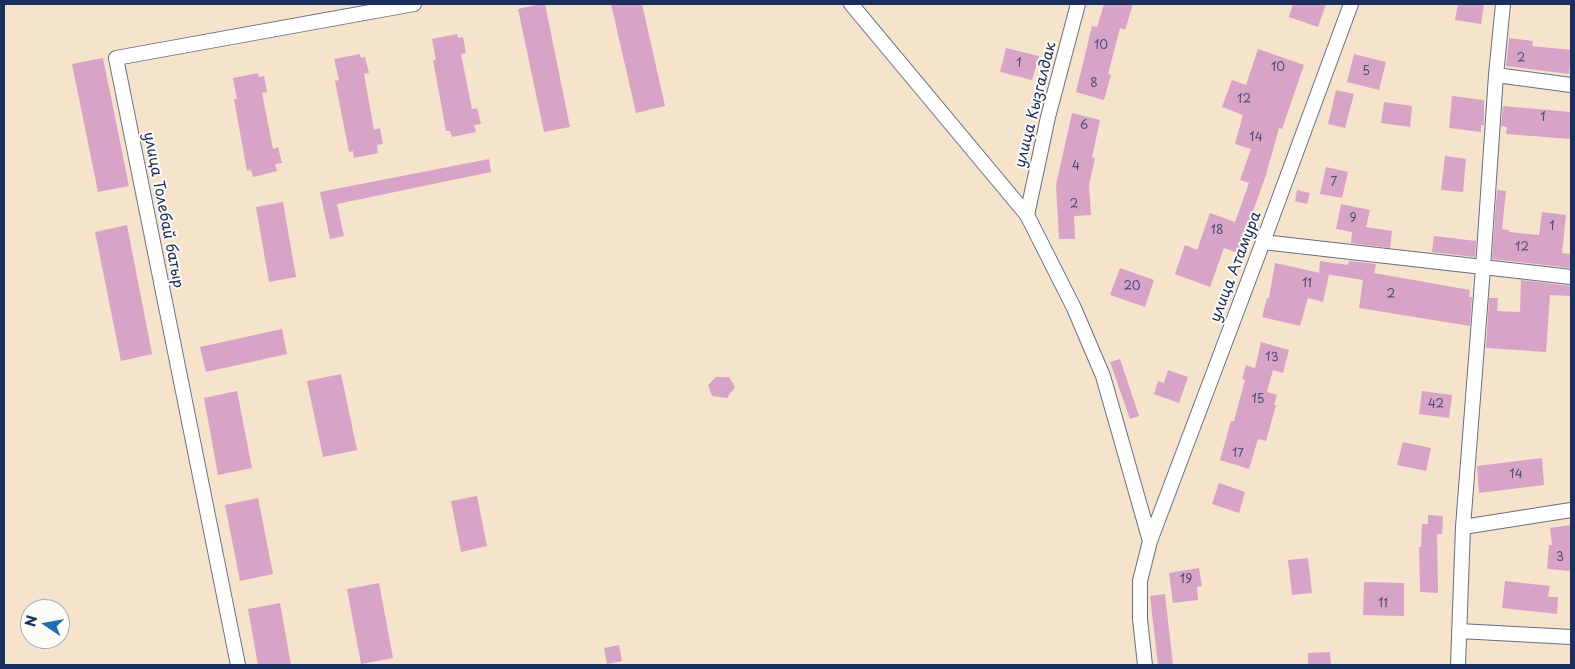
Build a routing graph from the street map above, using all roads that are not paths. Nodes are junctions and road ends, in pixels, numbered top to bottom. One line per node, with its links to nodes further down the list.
1 (414, 4): 17 (street, улица Толебай батыр)
2 (851, 4): 8 (street)
3 (1078, 4): 8 (street, улица Кызгалдак)
4 (1351, 4): 9 (street, улица Атамура)
5 (1503, 4): 6 (street)
6 (1496, 75): 7 (street); 10 (street)
7 (1571, 85)
8 (1027, 215): 14 (street)
9 (1263, 242): 10 (street); 14 (street, улица Атамура)
10 (1480, 267): 11 (street); 13 (street)
11 (1571, 277)
12 (1571, 510): 13 (street)
13 (1463, 527): 15 (street)
14 (1150, 542): 18 (street, улица Атамура)
15 (1459, 631): 16 (street); 19 (street)
16 (1571, 637)
17 (238, 665)
18 (1145, 665)
19 (1458, 665)

